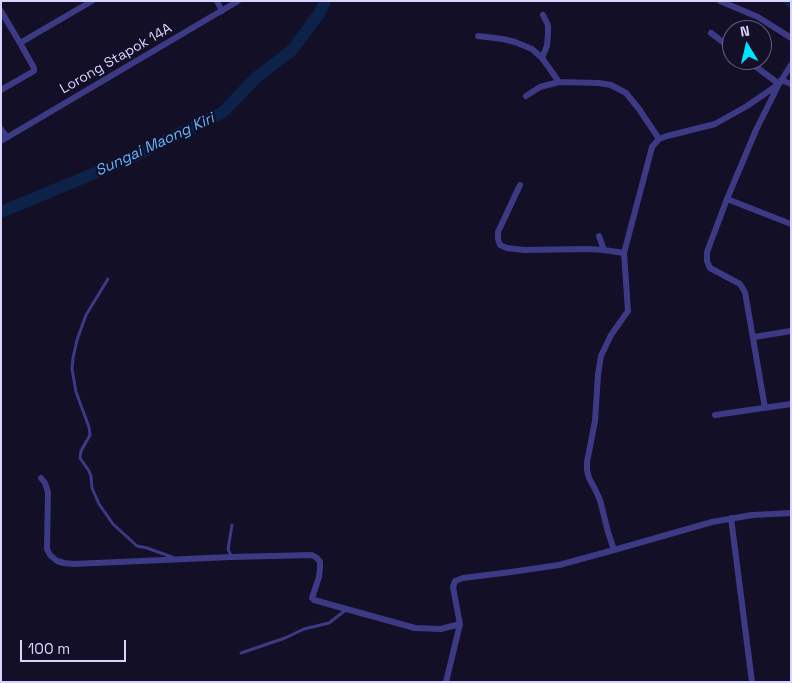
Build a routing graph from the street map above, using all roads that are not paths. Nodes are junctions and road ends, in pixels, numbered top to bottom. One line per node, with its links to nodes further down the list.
1 (92, 1): 12 (street)
2 (217, 1): 5 (street)
3 (238, 1): 5 (street, Lorong Stapok 14A)
4 (720, 1): 10 (street)
5 (222, 11): 22 (street, Lorong Stapok 14A)
6 (2, 13): 12 (street)
7 (543, 15): 13 (street)
8 (711, 33): 11 (street)
9 (478, 36): 13 (street)
10 (791, 38)
11 (722, 41)
12 (20, 43): 19 (street)
13 (542, 58): 16 (street)
14 (791, 65): 17 (street)
15 (762, 70): 17 (street)
16 (559, 82): 20 (street); 23 (street)
17 (780, 82): 18 (street); 23 (street); 25 (street)
18 (791, 84)
19 (1, 90)
20 (526, 96)
21 (1, 128): 22 (street)
22 (4, 139)
23 (659, 139): 29 (street)
24 (520, 185): 28 (street)
25 (727, 199): 26 (street); 32 (street)
26 (791, 224)
27 (599, 236): 28 (street)
28 (604, 250): 29 (street)
29 (624, 253): 40 (street)
30 (108, 279): 42 (lane)
31 (791, 330): 32 (street)
32 (754, 337): 34 (street)
33 (791, 404): 34 (street)
34 (765, 408): 35 (street)
35 (715, 416)
36 (41, 478): 42 (street)
37 (791, 513): 38 (street)
38 (731, 518): 40 (street); 47 (street)
39 (232, 524): 41 (lane)
40 (614, 550): 44 (street)
41 (231, 557): 42 (street); 43 (street)
42 (177, 559)
43 (347, 609): 44 (street); 45 (lane)
44 (460, 624): 46 (street)
45 (241, 653)
46 (446, 682)
47 (752, 682)

